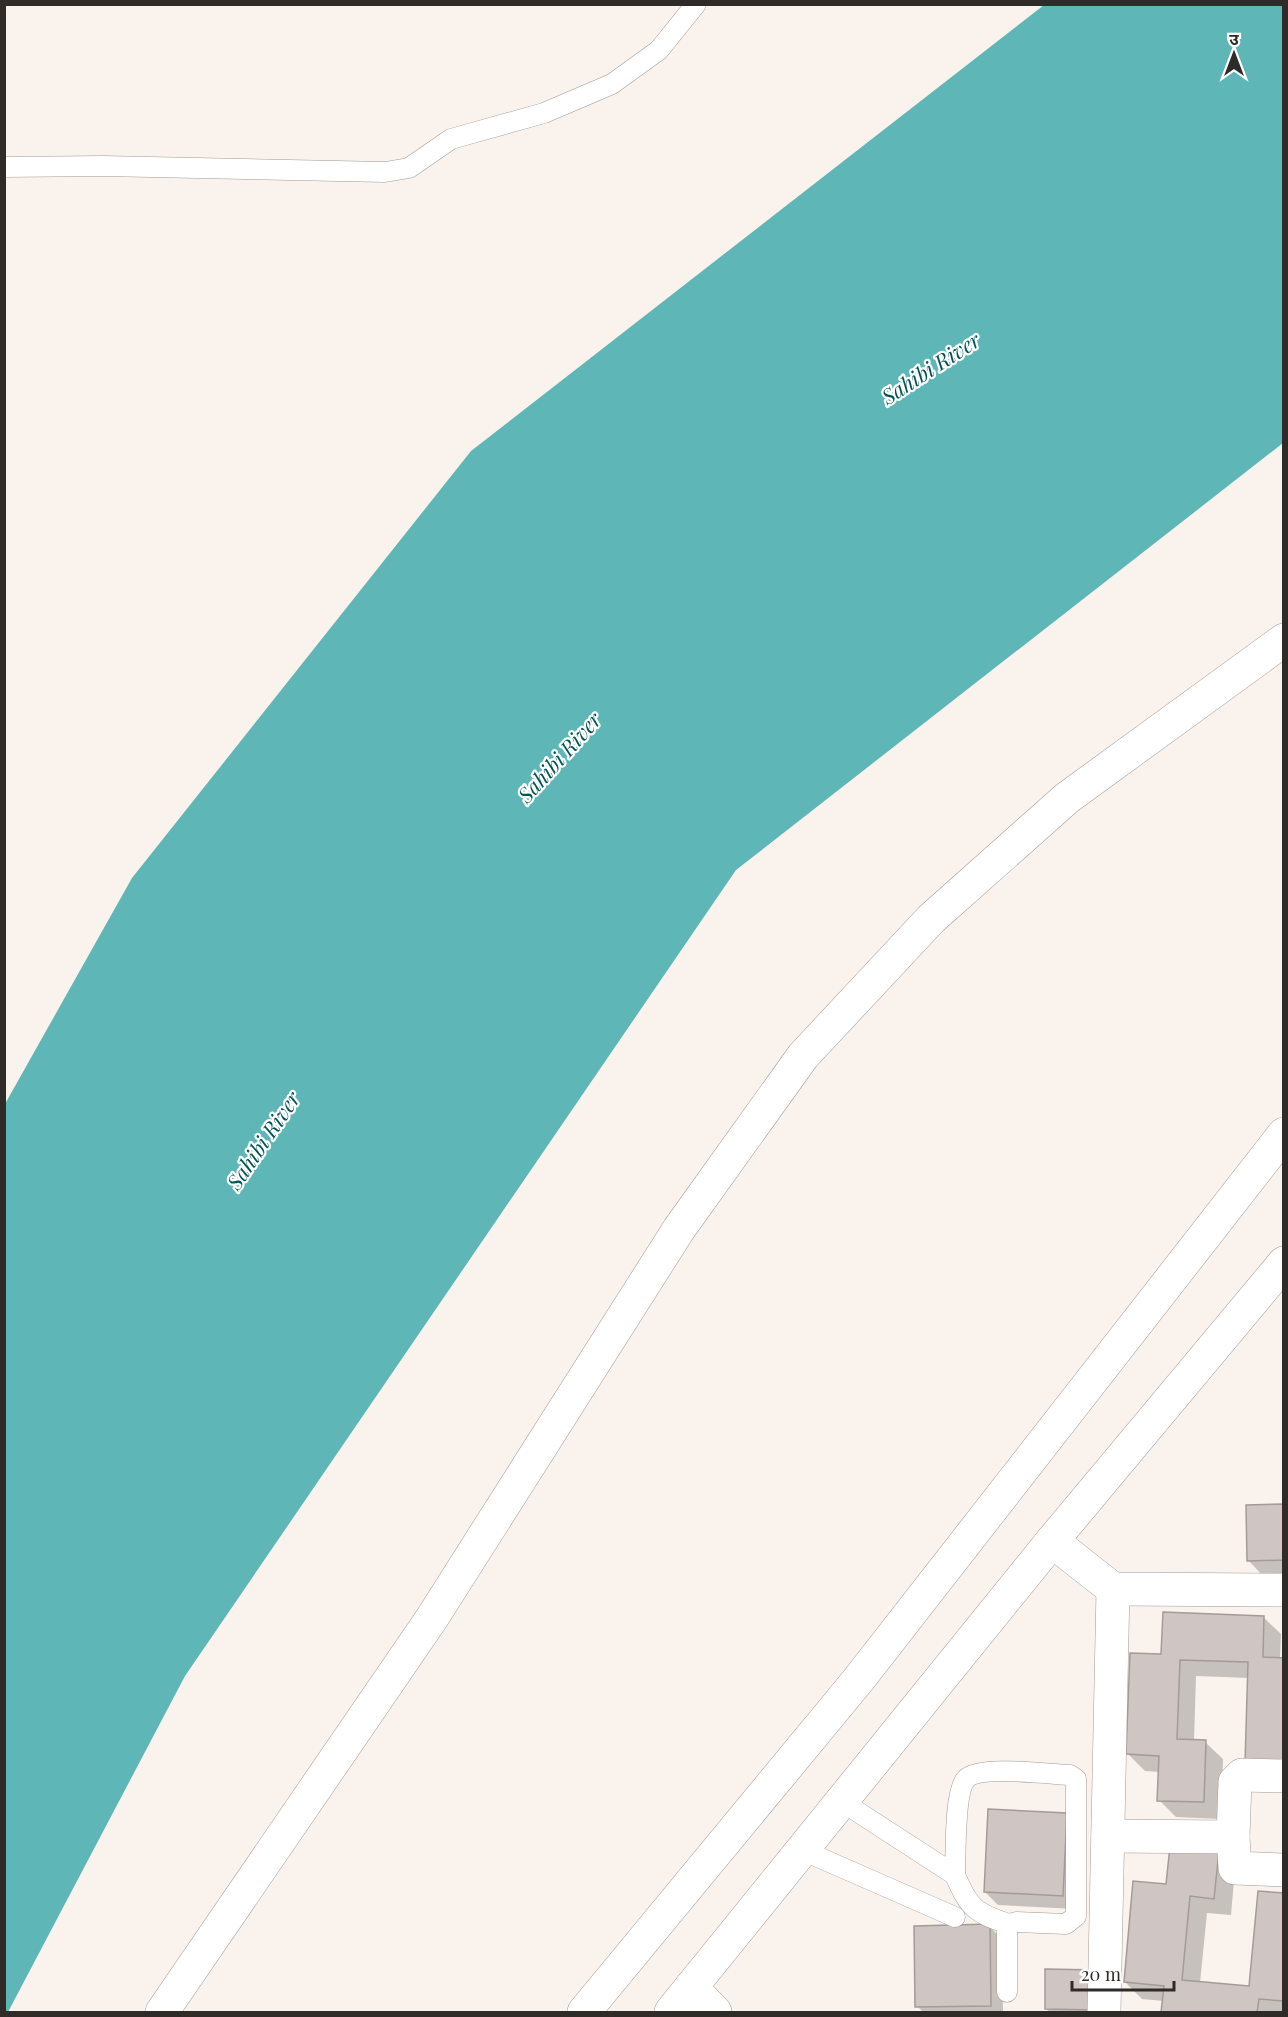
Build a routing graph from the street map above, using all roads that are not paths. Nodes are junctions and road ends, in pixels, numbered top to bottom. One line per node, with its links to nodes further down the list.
1 (696, 4): 2 (lane)
2 (4, 167)
3 (1284, 640): 20 (street)
4 (1284, 1134): 21 (street)
5 (1284, 1263): 6 (street)
6 (1052, 1541): 7 (street); 10 (street)
7 (1113, 1589): 8 (street); 11 (street)
8 (1284, 1590)
9 (1284, 1776): 12 (street)
10 (841, 1801): 13 (street); 15 (lane)
11 (1108, 1836): 12 (street); 24 (street)
12 (1233, 1837): 14 (street)
13 (802, 1850): 16 (lane); 18 (street)
14 (1284, 1870)
15 (955, 1875): 17 (lane); 17 (lane)
16 (955, 1917)
17 (1009, 1924): 19 (lane)
18 (691, 1987): 22 (street); 23 (street)
19 (1007, 1992)
20 (162, 2013)
21 (584, 2013)
22 (671, 2013)
23 (715, 2013)
24 (1104, 2013)

